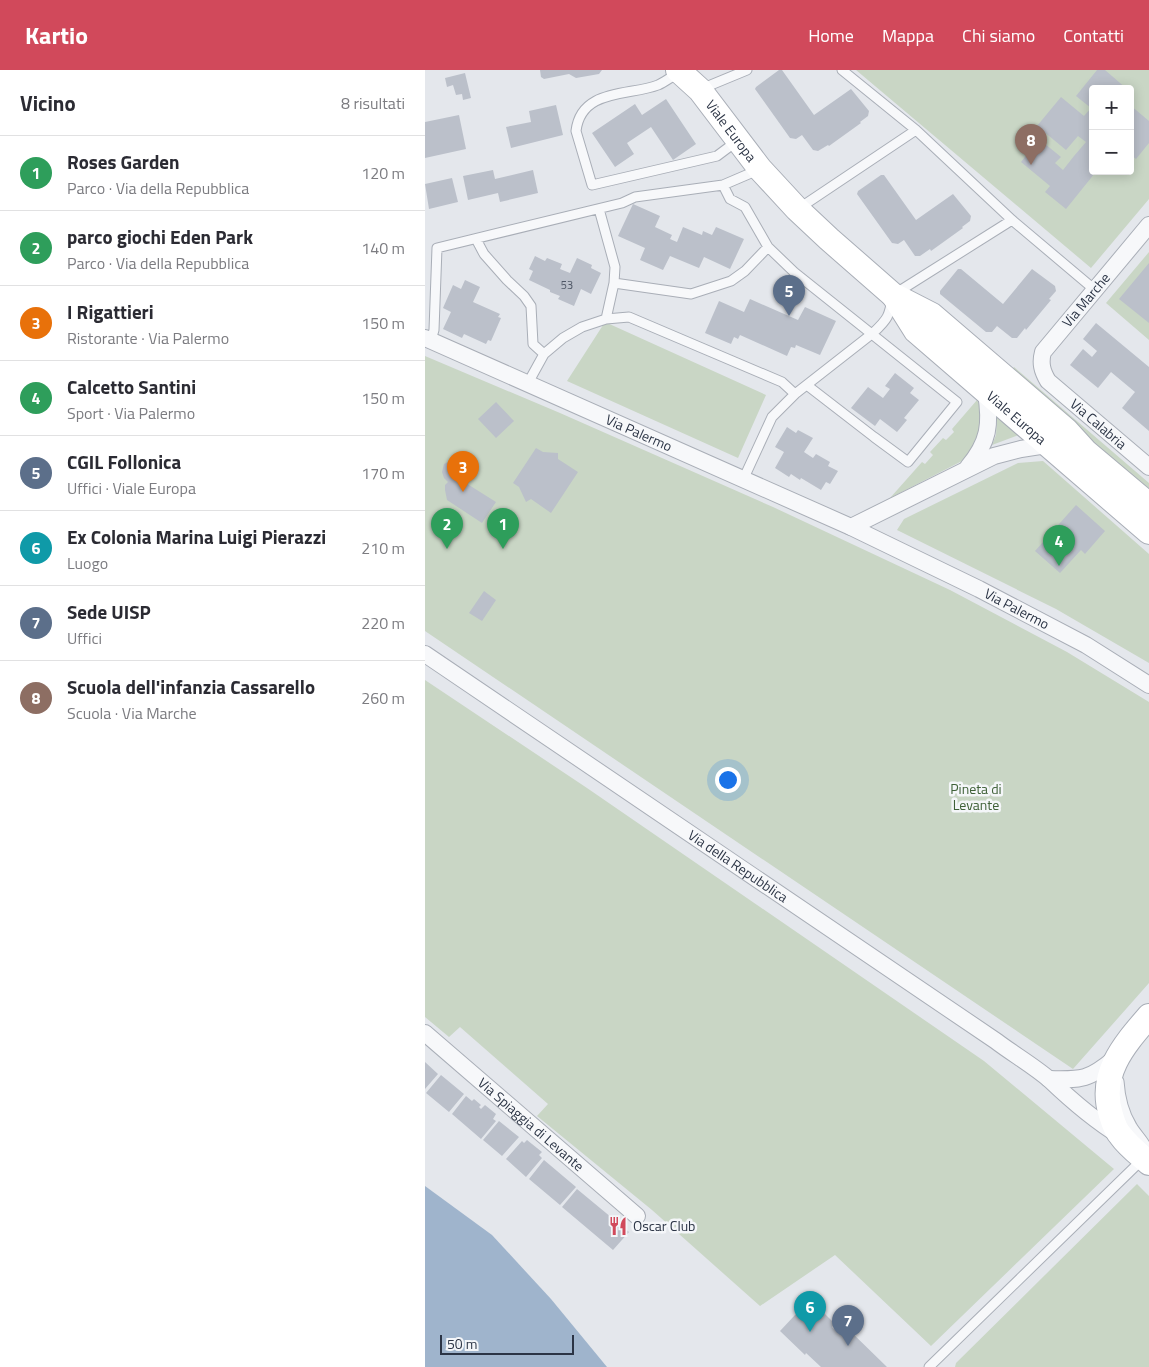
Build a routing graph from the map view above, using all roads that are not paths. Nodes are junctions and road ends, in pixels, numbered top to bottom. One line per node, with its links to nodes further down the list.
1 (747, 70): 3 (lane)
2 (842, 70): 4 (lane)
3 (688, 75): 5 (main road, Viale Europa); 5 (lane)
4 (916, 130): 9 (lane); 10 (lane)
5 (738, 141): 6 (main road, Viale Europa)
6 (760, 169): 7 (lane); 9 (main road, Viale Europa)
7 (723, 185): 8 (lane); 13 (lane)
8 (599, 209): 12 (lane); 14 (lane)
9 (797, 209): 16 (main road, Viale Europa)
10 (1013, 220): 15 (lane); 16 (lane)
11 (1149, 225): 15 (street, Via Marche)
12 (476, 238): 19 (lane); 20 (lane)
13 (768, 247): 14 (lane); 18 (lane)
14 (614, 284): 17 (lane)
15 (1095, 290): 21 (street, Via Marche)
16 (893, 295): 18 (lane); 24 (main road, Viale Europa); 27 (main road, Viale Europa)
17 (606, 319): 20 (lane); 25 (lane)
18 (873, 334): 23 (lane); 23 (lane)
19 (428, 339): 22 (street, Via Palermo)
20 (544, 354): 22 (lane)
21 (1048, 381): 28 (street, Via Calabria)
22 (528, 383): 30 (street, Via Palermo)
23 (808, 386): 25 (lane)
24 (986, 393): 26 (main road, Viale Europa); 29 (street)
25 (795, 394): 30 (lane)
26 (1046, 444): 27 (street); 29 (street); 34 (main road, Viale Europa)
27 (1086, 452): 31 (main road, Viale Europa)
28 (1149, 467)
29 (966, 470): 32 (street)
30 (743, 480): 33 (street, Via Palermo)
31 (1149, 505)
32 (886, 511): 33 (street); 35 (street)
33 (851, 527): 35 (street, Via Palermo)
34 (1149, 532)
35 (880, 541): 37 (street, Via Palermo)
36 (425, 654): 41 (street, Via della Repubblica)
37 (1149, 685)
38 (1149, 1016): 40 (main road)
39 (425, 1033): 44 (street, Via Spiaggia di Levante)
40 (1118, 1056): 41 (street); 42 (main road); 43 (lane)
41 (1049, 1079): 42 (street, Via della Repubblica)
42 (1120, 1136): 43 (main road)
43 (1146, 1160): 45 (lane)
44 (637, 1216)
45 (929, 1367)

